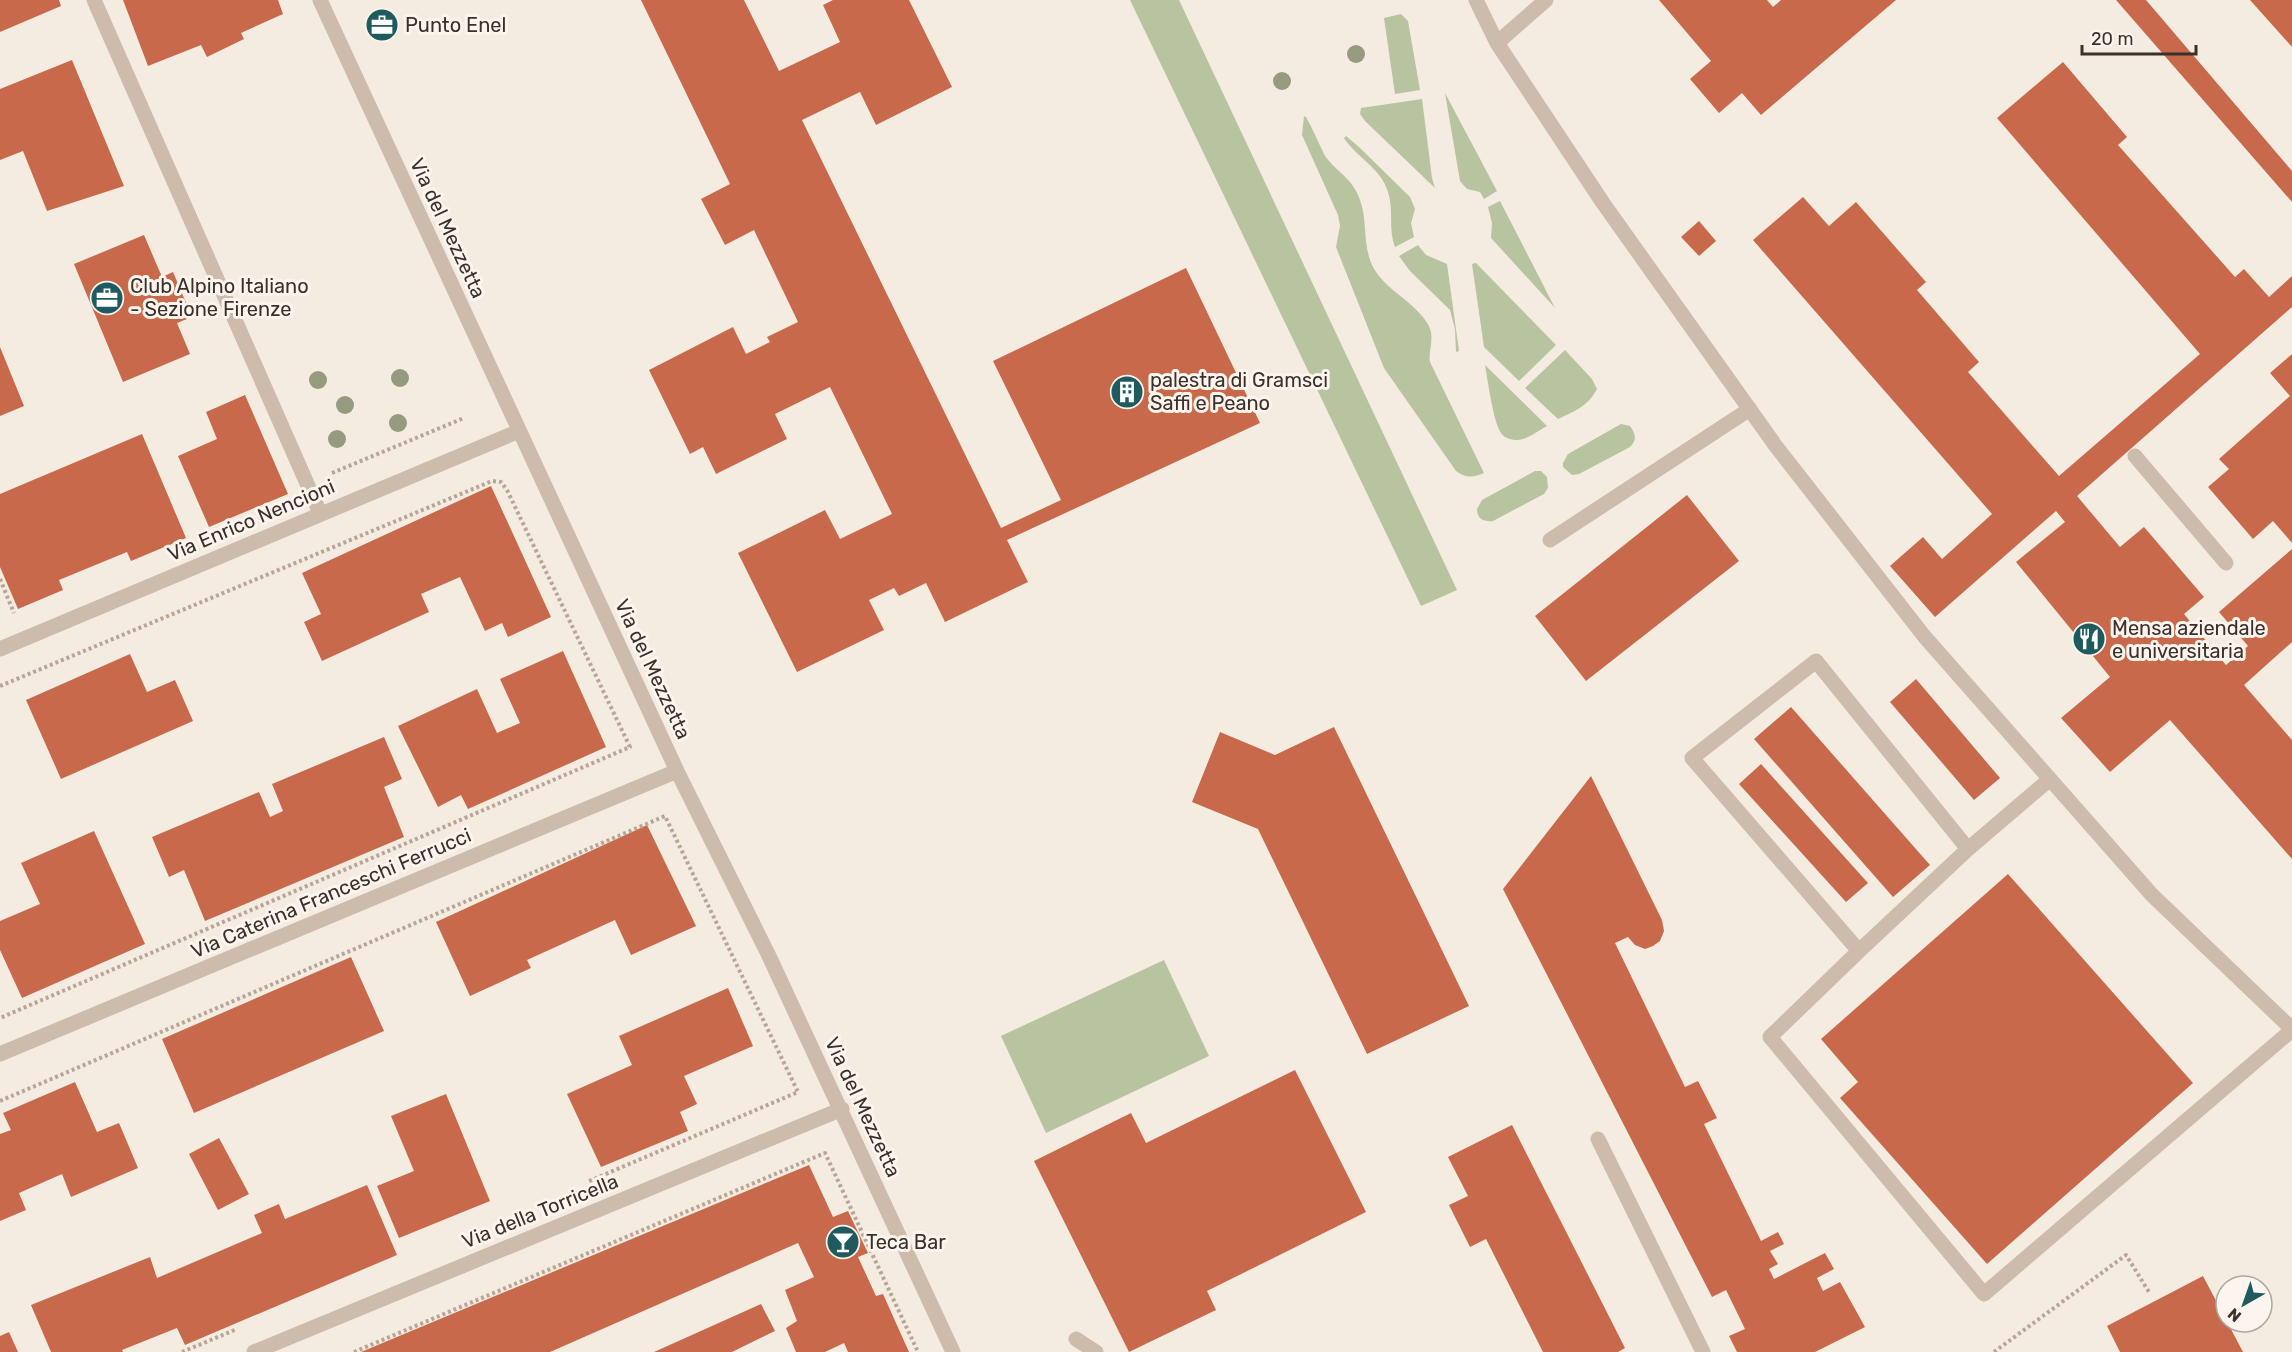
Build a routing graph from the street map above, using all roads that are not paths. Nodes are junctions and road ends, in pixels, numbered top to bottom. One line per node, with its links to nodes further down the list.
1 (94, 0): 9 (street)
2 (320, 0): 7 (street, Via del Mezzetta)
3 (1476, 0): 5 (street)
4 (1546, 0): 5 (street)
5 (1497, 43): 6 (street)
6 (1750, 409): 10 (street); 14 (street)
7 (519, 431): 9 (street, Via Enrico Nencioni); 13 (street, Via del Mezzetta)
8 (2135, 456): 11 (street)
9 (320, 513): 12 (street, Via Enrico Nencioni)
10 (1550, 540)
11 (2226, 562)
12 (0, 649)
13 (677, 771): 18 (street, Via Caterina Franceschi Ferrucci); 19 (street, Via del Mezzetta)
14 (2050, 779): 15 (street); 17 (street)
15 (1968, 849): 16 (street); 16 (street)
16 (1859, 951): 17 (street)
17 (2292, 1029)
18 (0, 1054)
19 (842, 1109): 22 (street, Via della Torricella); 23 (street, Via del Mezzetta)
20 (1598, 1139): 25 (street)
21 (1076, 1339): 24 (street)
22 (254, 1352)
23 (953, 1352)
24 (1095, 1352)
25 (1703, 1352)

